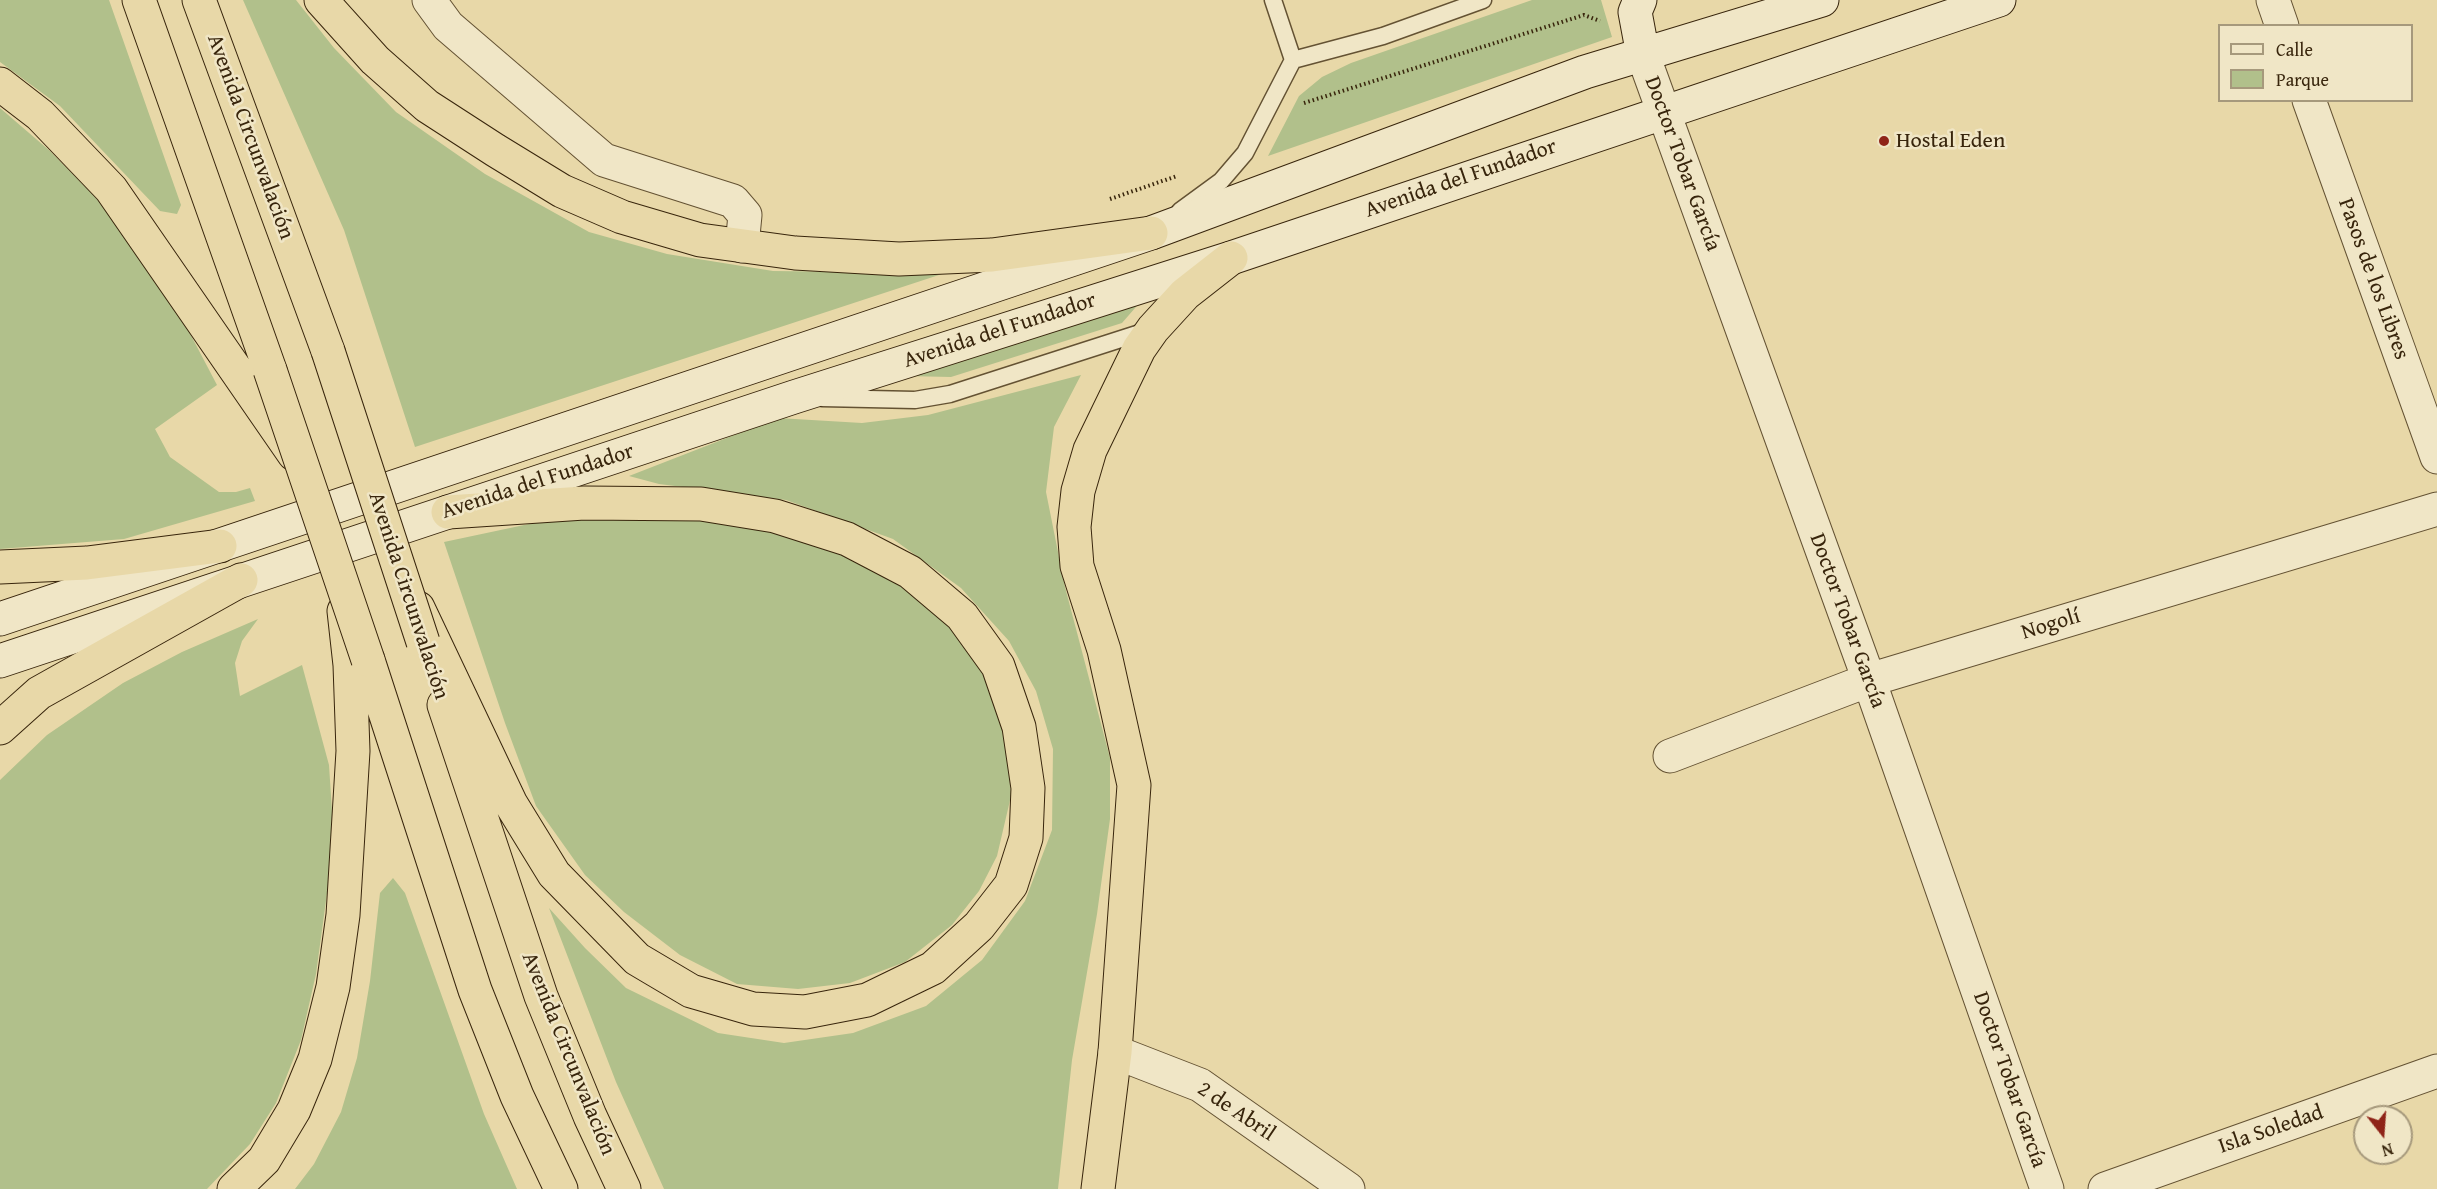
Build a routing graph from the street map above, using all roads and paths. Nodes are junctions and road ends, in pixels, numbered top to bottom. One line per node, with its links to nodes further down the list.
1 (139, 0): 24 (highway)
2 (199, 0): 33 (highway, Avenida Circunvalación, bridge)
3 (321, 0): 21 (highway)
4 (429, 0): 21 (main road)
5 (1273, 0): 13 (lane)
6 (1483, 0): 13 (lane)
7 (1822, 0): 12 (main road, Avenida del Fundador)
8 (1999, 0): 17 (main road, Avenida del Fundador)
9 (2273, 0): 11 (main road)
10 (1638, 10): 12 (main road, Doctor Tobar García); 16 (path)
11 (2281, 24)
12 (1643, 55): 17 (main road, Doctor Tobar García); 20 (main road, Avenida del Fundador)
13 (1293, 60): 20 (lane)
14 (0, 84): 24 (highway)
15 (2310, 102): 26 (main road, Pasos de los Libres)
16 (1294, 107)
17 (1662, 111): 22 (main road, Avenida del Fundador); 36 (main road, Doctor Tobar García)
18 (1182, 174): 19 (path)
19 (1107, 200)
20 (1150, 233): 21 (highway); 29 (main road, Avenida del Fundador)
21 (742, 246)
22 (1230, 258): 23 (highway); 25 (main road, Avenida del Fundador)
23 (1153, 329): 25 (lane); 39 (highway)
24 (256, 374): 35 (highway, bridge)
25 (794, 397): 28 (main road, Avenida del Fundador)
26 (2437, 457)
27 (2437, 509): 36 (main road, Nogolí)
28 (448, 512): 31 (main road, Avenida del Fundador); 33 (highway)
29 (220, 546): 30 (highway); 32 (main road, Avenida del Fundador)
30 (0, 567)
31 (241, 580): 34 (main road, Avenida del Fundador); 37 (highway)
32 (0, 619)
33 (428, 640): 43 (highway, Avenida Circunvalación)
34 (0, 662)
35 (359, 662): 41 (highway); 42 (highway)
36 (1869, 680): 38 (main road, Nogolí); 46 (main road, Doctor Tobar García)
37 (0, 728)
38 (1670, 756)
39 (1114, 1052): 44 (highway); 45 (main road, 2 de Abril)
40 (2437, 1071): 47 (main road, Isla Soledad)
41 (234, 1189)
42 (561, 1189)
43 (624, 1189)
44 (1098, 1189)
45 (1348, 1189)
46 (2048, 1189)
47 (2105, 1189)

